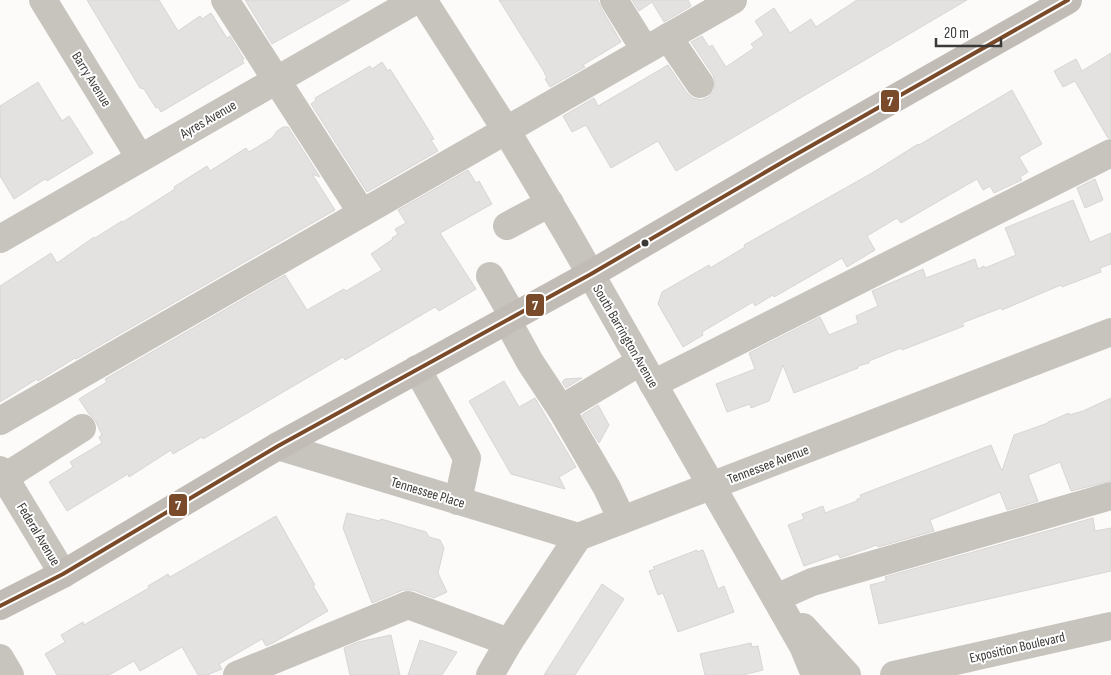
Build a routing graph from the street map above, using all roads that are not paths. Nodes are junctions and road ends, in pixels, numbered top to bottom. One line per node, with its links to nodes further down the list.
1 (43, 0): 14 (street, Barry Avenue)
2 (225, 0): 10 (street)
3 (416, 0): 10 (street, Ayres Avenue)
4 (423, 0): 12 (street, South Barrington Avenue)
5 (614, 0): 9 (street)
6 (733, 0): 8 (street)
7 (1068, 0): 19 (main road)
8 (668, 37): 9 (street); 11 (street)
9 (644, 50): 12 (street)
10 (276, 80): 14 (street, Ayres Avenue); 16 (street)
11 (700, 84)
12 (506, 130): 15 (street, South Barrington Avenue); 16 (street)
13 (1111, 154): 24 (street)
14 (140, 158): 18 (street, Ayres Avenue)
15 (550, 203): 17 (street); 19 (street, South Barrington Avenue)
16 (362, 213): 26 (street)
17 (507, 226)
18 (0, 239)
19 (591, 274): 21 (main road); 24 (street, South Barrington Avenue)
20 (490, 276): 21 (street)
21 (510, 318): 23 (main road); 25 (street)
22 (1111, 332): 30 (street, Tennessee Avenue)
23 (417, 369): 28 (main road); 32 (street)
24 (647, 373): 25 (street); 30 (street, South Barrington Avenue)
25 (561, 408): 33 (street)
26 (0, 421)
27 (82, 428): 29 (street)
28 (278, 446): 32 (street, Tennessee Place); 35 (main road)
29 (2, 473): 35 (street, Federal Avenue)
30 (712, 486): 33 (street, Tennessee Avenue); 36 (street, South Barrington Avenue)
31 (1111, 496): 36 (street)
32 (458, 501): 34 (street, Tennessee Place)
33 (622, 520): 34 (street, Tennessee Avenue)
34 (578, 537): 39 (street)
35 (63, 574): 37 (main road)
36 (776, 598): 40 (street, South Barrington Avenue); 47 (street, South Barrington Avenue)
37 (0, 606)
38 (1111, 626): 48 (street, Exposition Boulevard)
39 (509, 642): 43 (street); 44 (street)
40 (804, 646): 45 (street, South Barrington Avenue); 46 (street)
41 (0, 658): 42 (street)
42 (10, 675)
43 (237, 675)
44 (490, 675)
45 (815, 675)
46 (834, 675)
47 (847, 675)
48 (894, 675)

